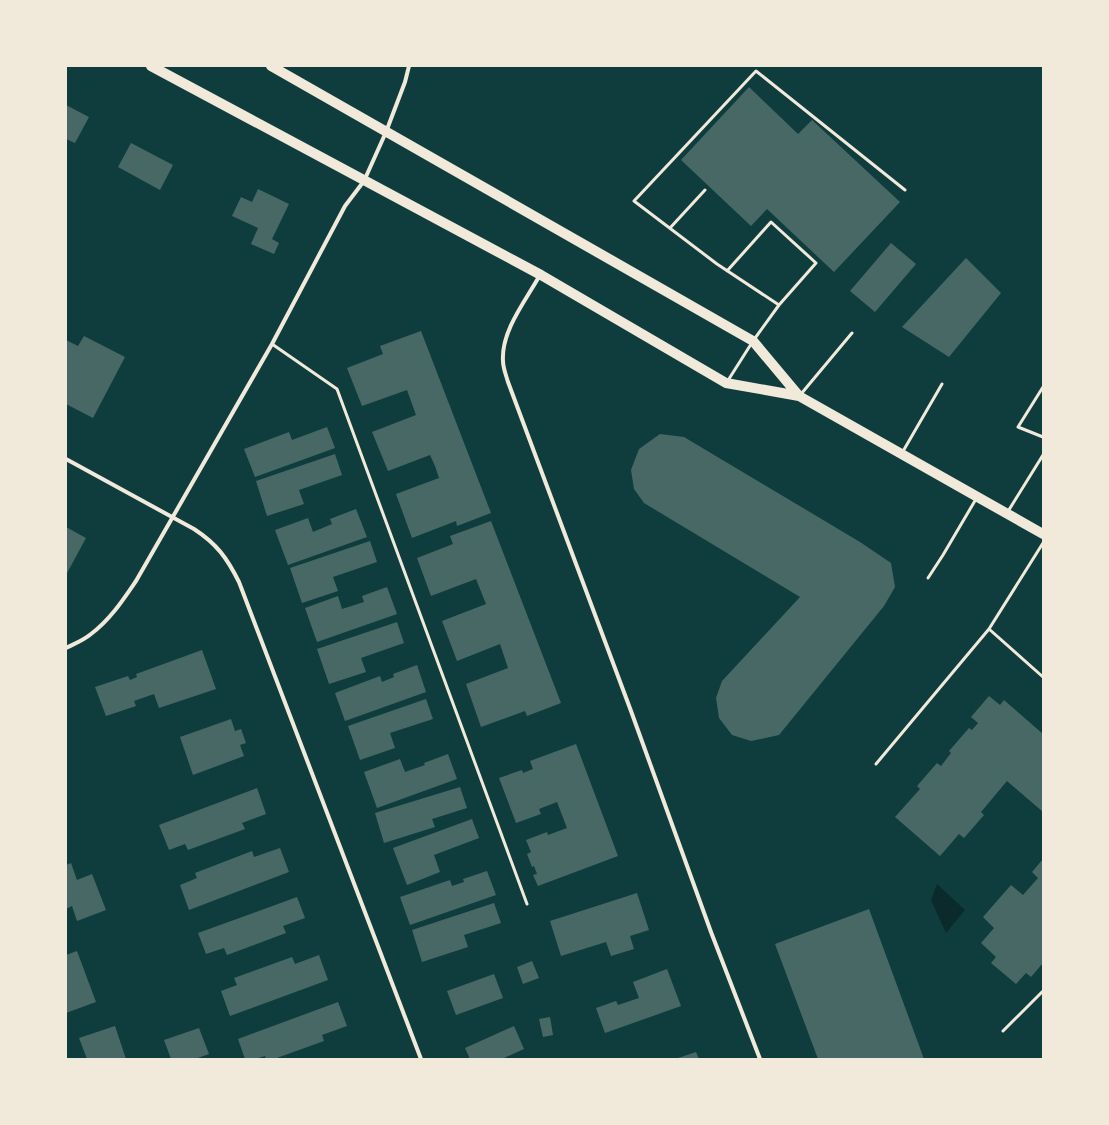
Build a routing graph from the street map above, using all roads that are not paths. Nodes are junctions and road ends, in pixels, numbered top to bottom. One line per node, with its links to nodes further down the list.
1 (151, 66): 5 (main road)
2 (271, 66): 4 (main road)
3 (409, 66): 4 (street)
4 (386, 132): 5 (street); 13 (main road)
5 (364, 181): 10 (main road); 14 (street)
6 (705, 190): 8 (lane)
7 (905, 190): 8 (lane)
8 (670, 228): 9 (lane)
9 (727, 271): 11 (lane); 11 (lane)
10 (540, 275): 15 (main road); 37 (street)
11 (779, 306): 13 (lane)
12 (852, 333): 18 (lane)
13 (753, 341): 15 (lane); 18 (main road)
14 (272, 344): 25 (street); 33 (lane)
15 (726, 383): 18 (main road)
16 (942, 384): 20 (lane)
17 (1043, 387): 19 (lane)
18 (799, 396): 20 (main road)
19 (1043, 437)
20 (901, 454): 23 (main road)
21 (1043, 454): 24 (lane)
22 (66, 458): 25 (street)
23 (977, 497): 24 (main road); 28 (lane)
24 (1007, 514): 26 (main road)
25 (172, 517): 30 (street); 36 (street)
26 (1043, 534)
27 (1043, 543): 29 (lane)
28 (928, 578)
29 (989, 629): 31 (lane); 32 (lane)
30 (66, 648)
31 (1043, 677)
32 (876, 764)
33 (527, 904)
34 (1043, 991): 35 (lane)
35 (1002, 1031)
36 (421, 1059)
37 (760, 1059)

